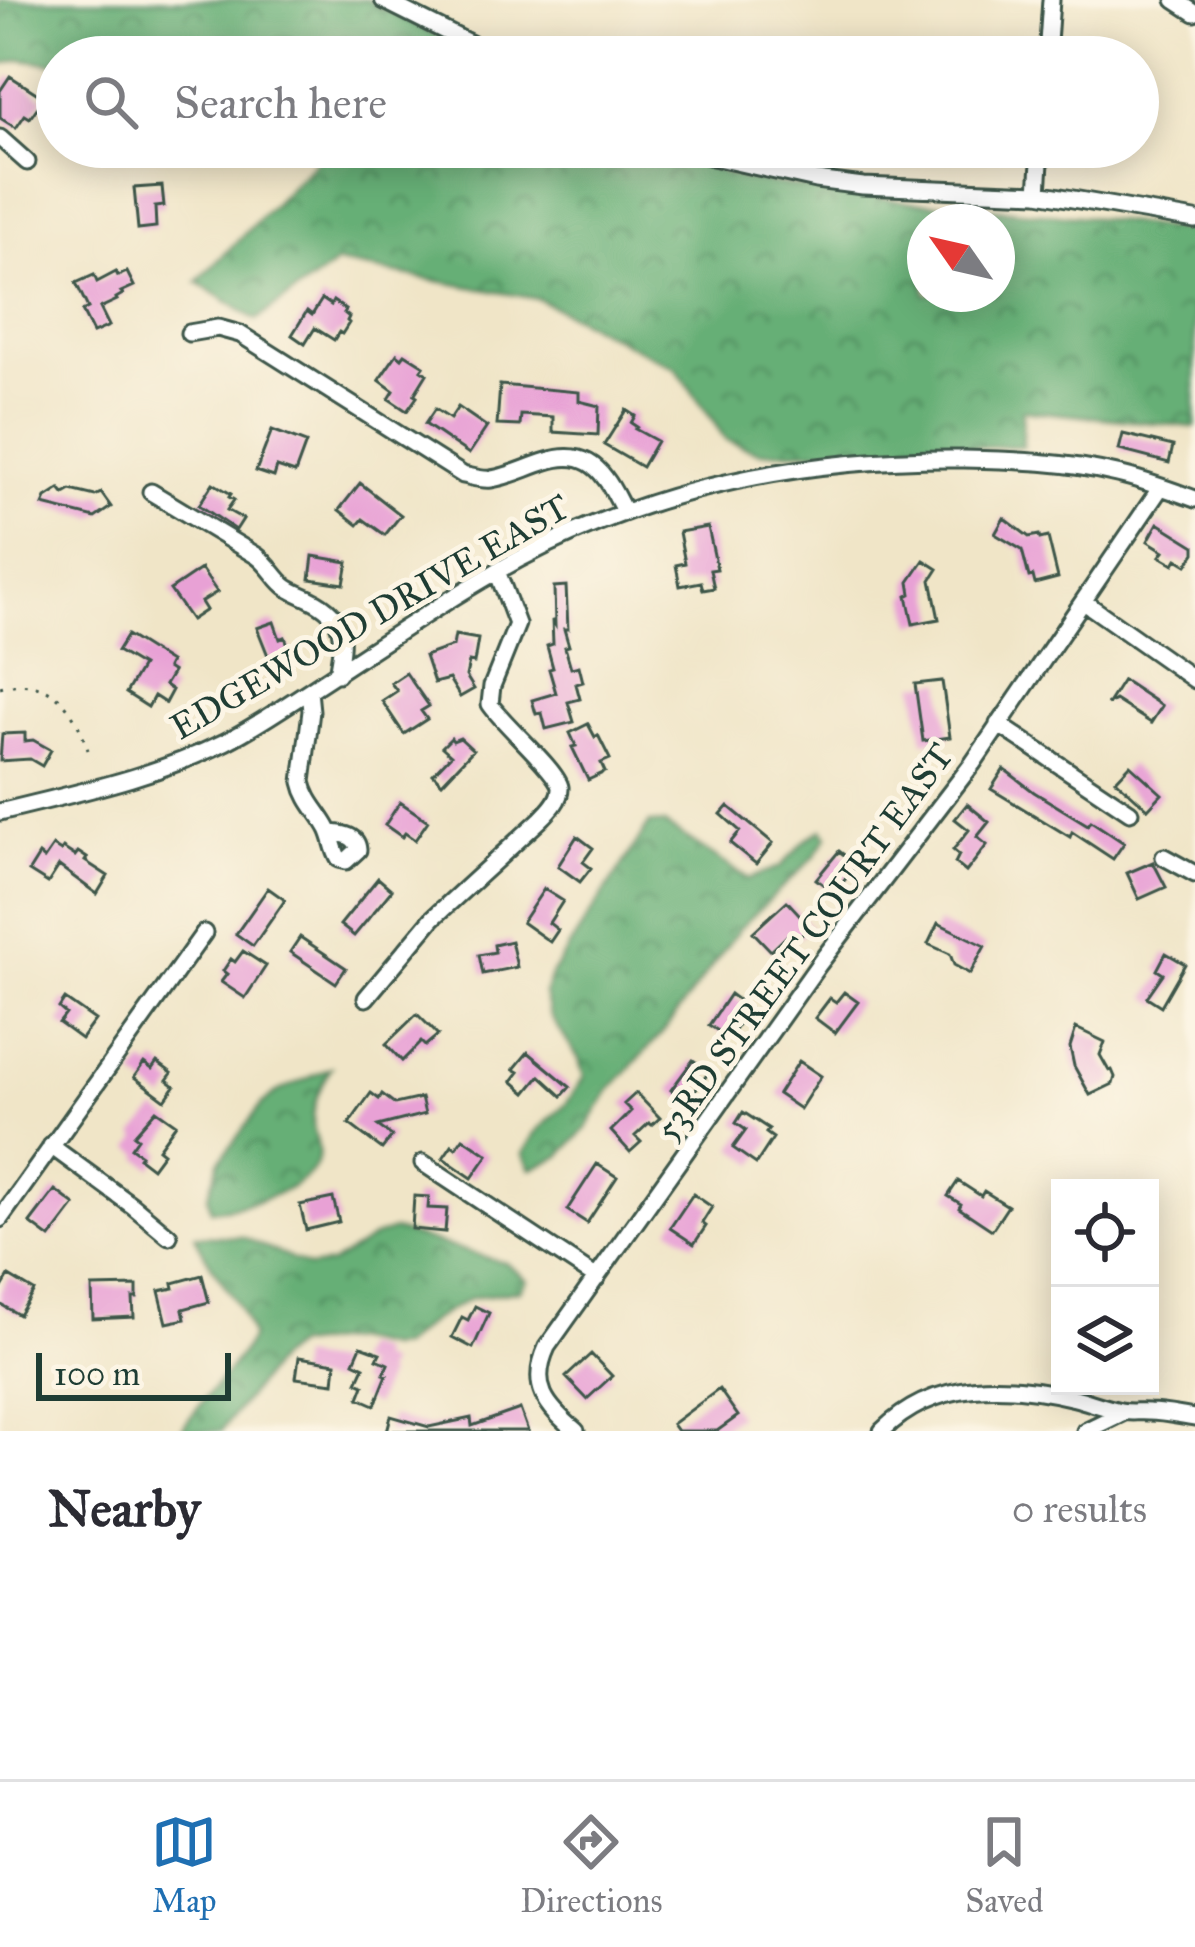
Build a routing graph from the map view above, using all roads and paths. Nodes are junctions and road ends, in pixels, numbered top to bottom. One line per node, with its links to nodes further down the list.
1 (383, 0): 5 (street)
2 (1051, 0): 6 (street)
3 (1175, 0): 4 (street)
4 (1195, 13)
5 (454, 36)
6 (1048, 36)
7 (0, 138): 8 (street)
8 (28, 162)
9 (760, 168): 11 (street)
10 (1040, 168): 11 (street)
11 (1038, 193): 12 (street)
12 (1195, 220)
13 (189, 333): 17 (street)
14 (1161, 487): 16 (street, EDGEWOOD DRIVE EAST); 17 (street, EDGEWOOD DRIVE EAST); 19 (street, 53RD STREET COURT EAST)
15 (151, 492): 20 (street)
16 (1195, 499)
17 (624, 511): 18 (street, EDGEWOOD DRIVE EAST)
18 (497, 571): 20 (street, EDGEWOOD DRIVE EAST); 32 (street)
19 (1084, 602): 21 (street); 24 (street, 53RD STREET COURT EAST)
20 (337, 674): 23 (street, EDGEWOOD DRIVE EAST)
21 (1195, 680)
22 (0, 687): 25 (path)
23 (309, 691): 26 (street, EDGEWOOD DRIVE EAST); 28 (street)
24 (998, 724): 27 (street); 37 (street, 53RD STREET COURT EAST)
25 (88, 750)
26 (0, 812)
27 (1130, 812)
28 (331, 833)
29 (1164, 857): 30 (street)
30 (1195, 874)
31 (204, 933): 33 (street)
32 (366, 998)
33 (51, 1146): 35 (street); 36 (street)
34 (423, 1163): 37 (street)
35 (0, 1219)
36 (169, 1236)
37 (597, 1278): 40 (street, 53RD STREET COURT EAST)
38 (1124, 1412): 39 (street); 41 (street); 42 (street)
39 (1195, 1418)
40 (576, 1431)
41 (882, 1431)
42 (1085, 1431)

